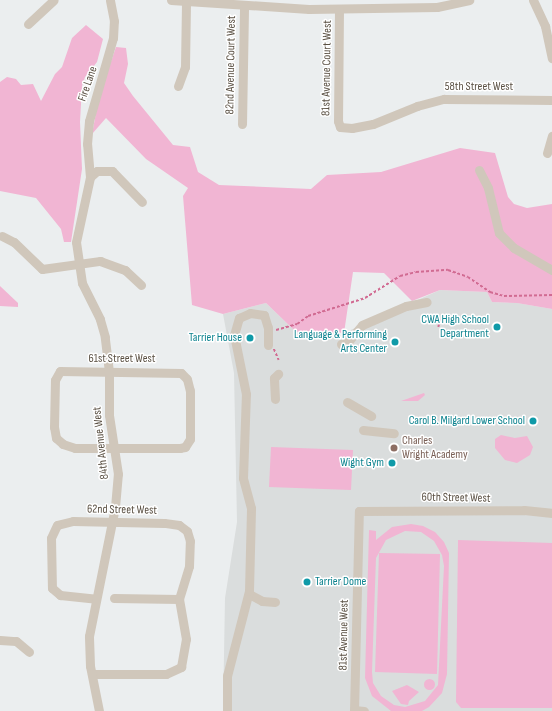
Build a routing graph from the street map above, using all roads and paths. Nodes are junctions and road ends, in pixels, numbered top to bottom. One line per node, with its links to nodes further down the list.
1 (54, 0): 10 (street)
2 (110, 0): 19 (street, Fire Lane)
3 (171, 0): 6 (street)
4 (469, 0): 9 (street)
5 (533, 0): 11 (street)
6 (186, 2): 8 (street); 12 (street)
7 (289, 4): 8 (street); 9 (street)
8 (244, 6): 14 (street, 82nd Avenue Court West)
9 (339, 9): 15 (street, 81st Avenue Court West)
10 (28, 24)
11 (552, 58)
12 (178, 86)
13 (552, 100): 15 (street, 58th Street West)
14 (242, 124)
15 (340, 127)
16 (552, 136): 17 (street)
17 (547, 153)
18 (479, 170): 23 (street)
19 (90, 177): 20 (street); 22 (street, 84th Avenue West)
20 (142, 202)
21 (2, 236): 22 (street)
22 (77, 263): 24 (street); 33 (street, 84th Avenue West)
23 (552, 270)
24 (141, 285)
25 (552, 295): 29 (path)
26 (427, 302): 30 (street)
27 (439, 322): 28 (path)
28 (438, 327)
29 (274, 334)
30 (341, 344)
31 (271, 345): 32 (path); 44 (street)
32 (279, 360)
33 (109, 372): 40 (street, 84th Avenue West); 40 (street, 61st Street West); 40 (street, 61st Street West)
34 (278, 374): 35 (street)
35 (275, 399)
36 (347, 402): 37 (street)
37 (371, 416)
38 (363, 430): 39 (street)
39 (394, 433)
40 (114, 447): 43 (street, 84th Avenue West)
41 (359, 511): 42 (street, 60th Street West); 54 (street, 81st Avenue West)
42 (552, 513)
43 (112, 522): 46 (street, 84th Avenue West); 46 (street, 62nd Street West); 47 (street, 62nd Street West)
44 (249, 594): 48 (street); 53 (street)
45 (114, 598): 47 (street)
46 (96, 599): 51 (street, 84th Avenue West)
47 (179, 599): 51 (street)
48 (275, 602)
49 (0, 640): 50 (street)
50 (29, 652)
51 (92, 674): 52 (street, 84th Avenue West)
52 (99, 711)
53 (227, 711)
54 (354, 711): 55 (street)
55 (364, 711)

